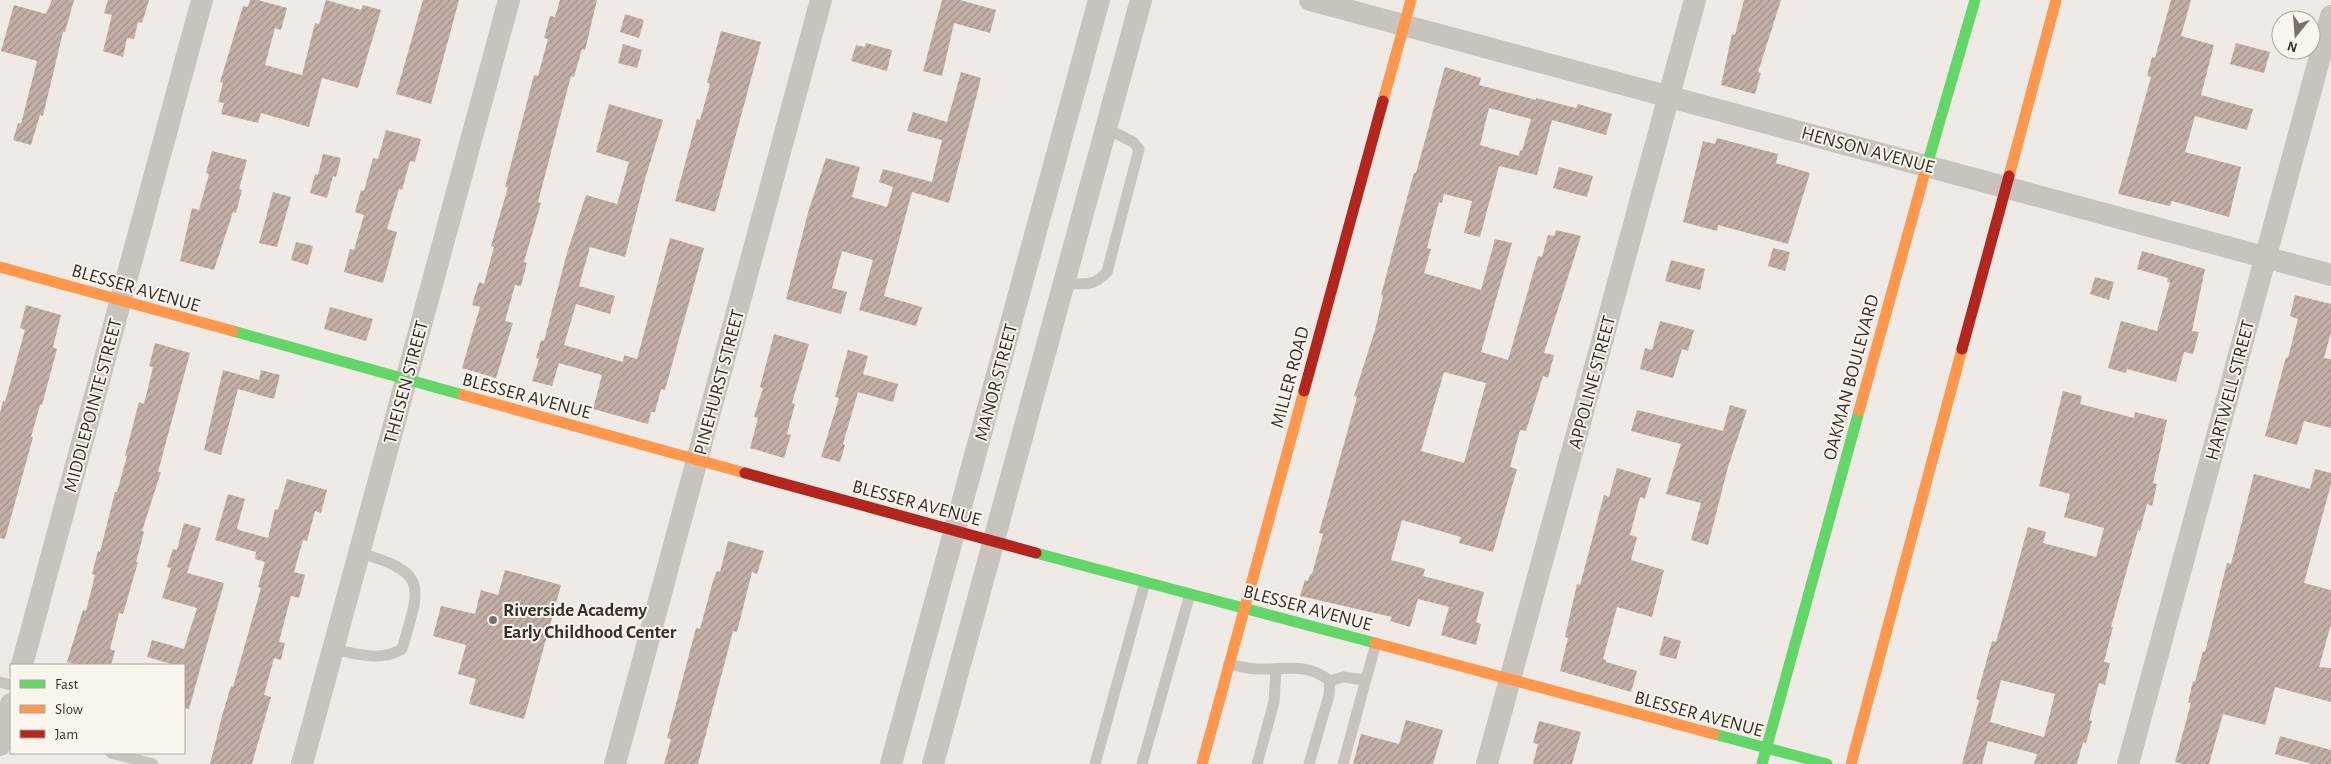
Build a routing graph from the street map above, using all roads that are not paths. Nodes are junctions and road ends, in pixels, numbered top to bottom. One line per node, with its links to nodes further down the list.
1 (202, 0): 21 (street, MIDDLEPOINTE STREET)
2 (509, 0): 22 (street, THEISEN STREET)
3 (821, 0): 23 (street, PINEHURST STREET)
4 (1099, 0): 24 (street, MANOR STREET)
5 (1141, 0): 14 (street)
6 (1310, 0): 12 (street, HENSON AVENUE)
7 (1411, 0): 12 (street, MILLER ROAD)
8 (1695, 0): 13 (street, APPOLINE STREET)
9 (1974, 0): 15 (street, OAKMAN BOULEVARD)
10 (2056, 0): 16 (street)
11 (2331, 16): 17 (street, HARTWELL STREET)
12 (1404, 25): 13 (street, HENSON AVENUE); 29 (street, MILLER ROAD)
13 (1669, 96): 15 (street, HENSON AVENUE); 35 (street, APPOLINE STREET)
14 (1106, 128): 20 (street); 20 (lane)
15 (1927, 164): 16 (street, HENSON AVENUE); 38 (street, OAKMAN BOULEVARD)
16 (2006, 186): 17 (street, HENSON AVENUE); 54 (street)
17 (2265, 256): 19 (street, HENSON AVENUE); 55 (street, HARTWELL STREET)
18 (0, 267): 21 (street, BLESSER AVENUE)
19 (2331, 275)
20 (1064, 283): 25 (street)
21 (120, 300): 22 (street, BLESSER AVENUE); 32 (street, MIDDLEPOINTE STREET)
22 (406, 380): 23 (street, BLESSER AVENUE); 26 (street, THEISEN STREET)
23 (696, 459): 24 (street, BLESSER AVENUE); 42 (street, PINEHURST STREET)
24 (954, 530): 25 (street, BLESSER AVENUE); 43 (street, MANOR STREET)
25 (994, 540): 27 (street, BLESSER AVENUE); 44 (street)
26 (359, 553): 31 (street, THEISEN STREET); 31 (lane)
27 (1145, 582): 28 (street, BLESSER AVENUE); 45 (lane)
28 (1190, 594): 29 (street, BLESSER AVENUE); 46 (lane)
29 (1244, 608): 30 (street, BLESSER AVENUE); 33 (street, MILLER ROAD)
30 (1376, 644): 35 (street, BLESSER AVENUE); 36 (lane)
31 (333, 649): 41 (street, THEISEN STREET)
32 (22, 664)
33 (1229, 664): 34 (lane); 47 (street, MILLER ROAD)
34 (1276, 669): 37 (lane); 48 (lane)
35 (1510, 679): 38 (street, BLESSER AVENUE); 51 (street, APPOLINE STREET)
36 (1366, 680): 37 (lane); 50 (lane)
37 (1330, 681): 49 (lane)
38 (1766, 749): 52 (street, OAKMAN BOULEVARD); 53 (street, BLESSER AVENUE)
39 (116, 754): 40 (lane)
40 (153, 764)
41 (302, 764)
42 (615, 764)
43 (891, 764)
44 (933, 764)
45 (1095, 764)
46 (1142, 764)
47 (1202, 764)
48 (1258, 764)
49 (1309, 764)
50 (1343, 764)
51 (1487, 764)
52 (1762, 764)
53 (1827, 764)
54 (1851, 764)
55 (2128, 764)

